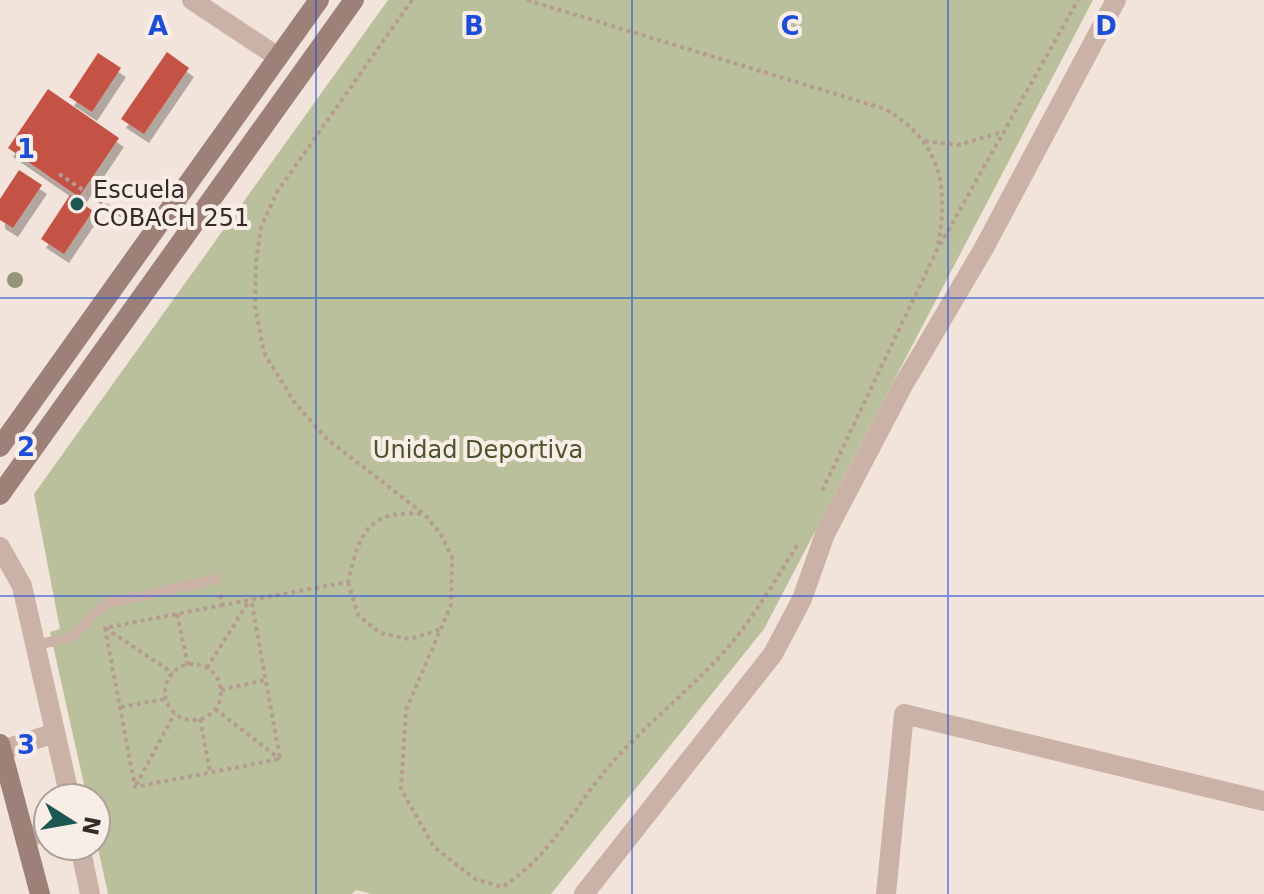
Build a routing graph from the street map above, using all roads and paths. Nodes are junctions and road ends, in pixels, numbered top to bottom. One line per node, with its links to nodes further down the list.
1 (192, 0): 8 (street)
2 (319, 0): 8 (street)
3 (354, 0): 15 (street)
4 (412, 0): 17 (path)
5 (527, 0): 10 (path)
6 (1078, 0): 9 (path)
7 (1116, 0): 50 (street)
8 (278, 57): 12 (street)
9 (1004, 131): 10 (path); 13 (path)
10 (925, 141): 13 (path)
11 (59, 174): 12 (path)
12 (151, 235): 14 (street)
13 (937, 250): 16 (path)
14 (0, 447)
15 (0, 495)
16 (818, 501)
17 (424, 514): 21 (path); 26 (path)
18 (800, 539): 26 (path)
19 (0, 547): 27 (street)
20 (217, 579): 23 (path); 27 (lane)
21 (348, 582): 22 (path); 26 (path)
22 (251, 599): 23 (path); 29 (path); 31 (path)
23 (223, 605): 24 (path)
24 (177, 614): 25 (path); 28 (path)
25 (105, 628): 30 (path); 34 (path)
26 (443, 628)
27 (36, 645): 38 (street)
28 (188, 665): 29 (path); 30 (path)
29 (207, 668): 32 (path)
30 (173, 673): 33 (path)
31 (265, 680): 32 (path); 40 (path)
32 (221, 690): 35 (path)
33 (166, 699): 34 (path); 36 (path)
34 (120, 707): 43 (path)
35 (215, 709): 37 (path); 40 (path)
36 (175, 713): 37 (path); 43 (path)
37 (200, 719): 41 (path)
38 (55, 733): 39 (street); 42 (street)
39 (1, 747): 46 (street)
40 (280, 759): 41 (path)
41 (210, 772): 43 (path)
42 (66, 782)
43 (135, 787)
44 (1264, 801): 51 (street)
45 (32, 835): 46 (street)
46 (26, 837): 48 (street)
47 (83, 862): 49 (street)
48 (40, 894)
49 (90, 894)
50 (584, 894)
51 (886, 894)

